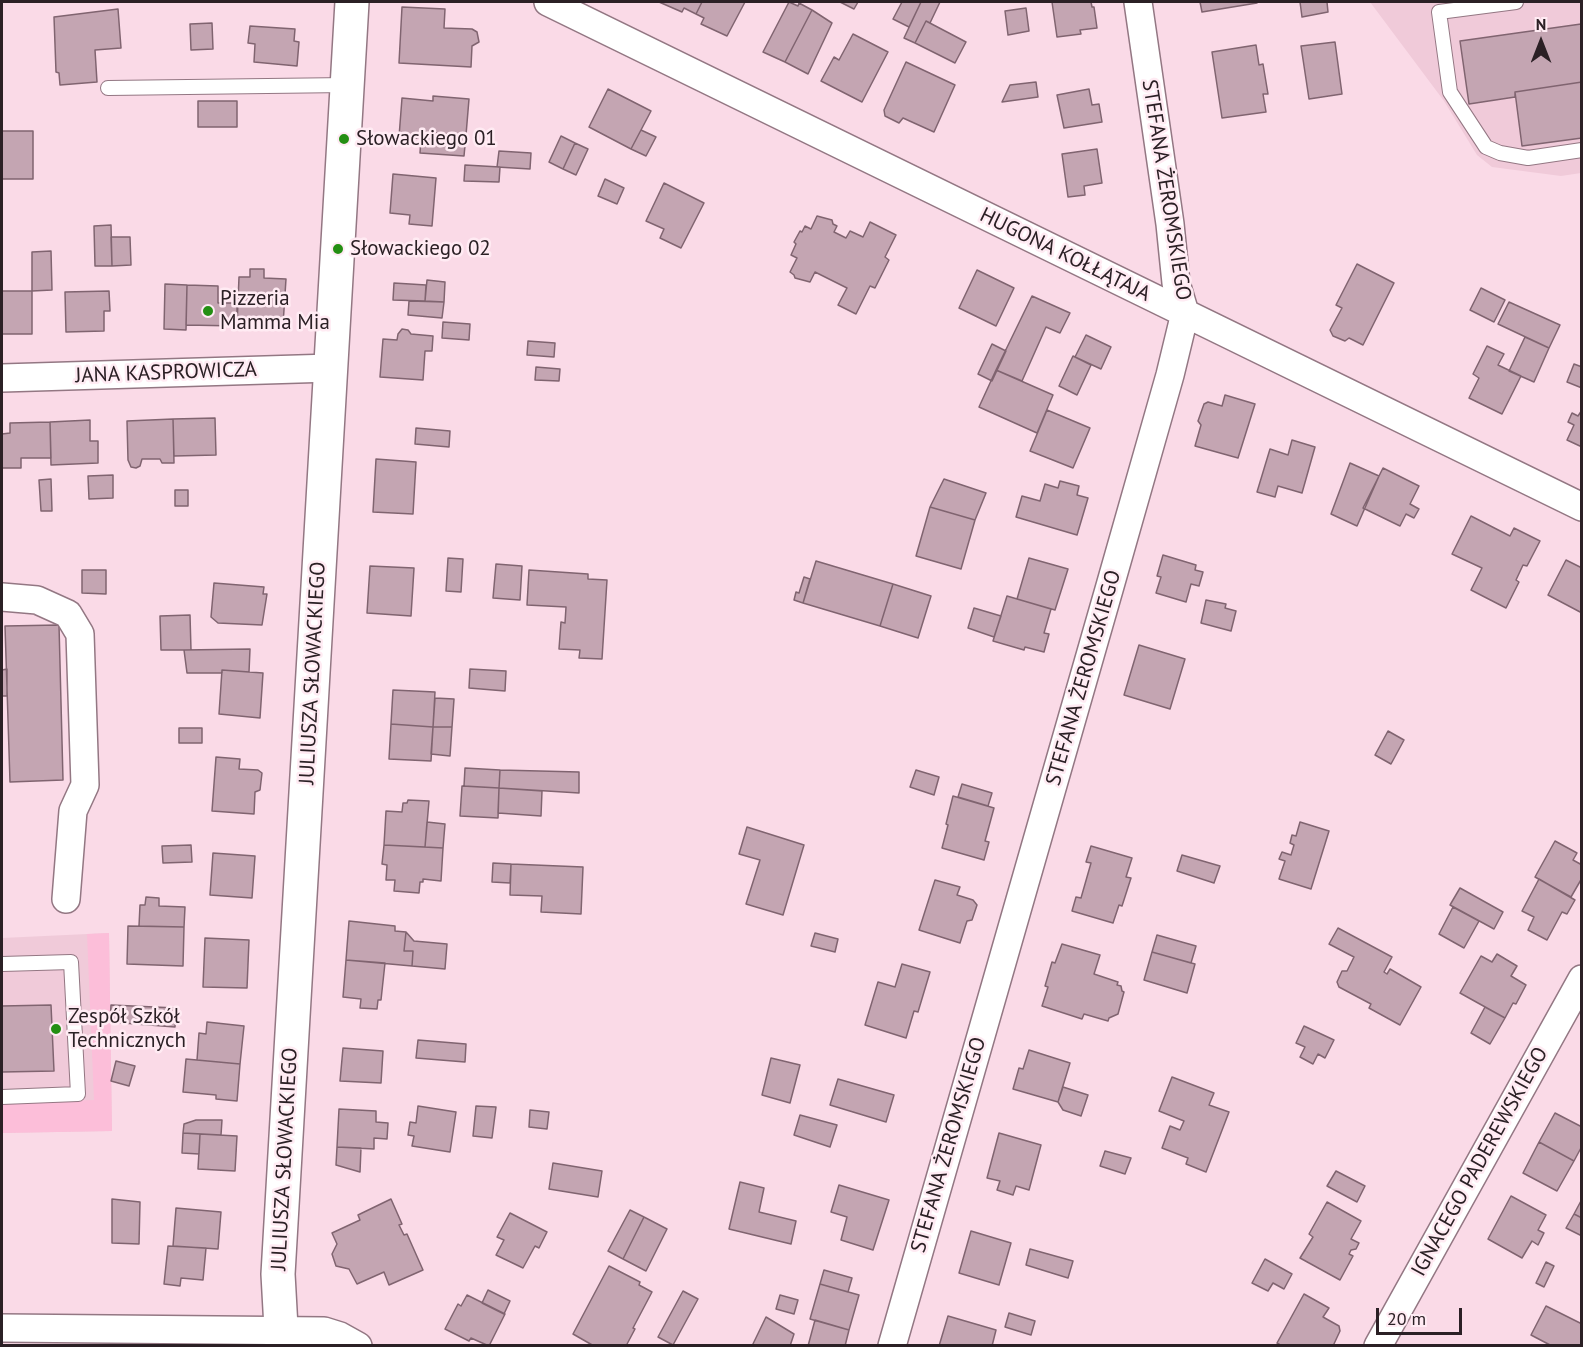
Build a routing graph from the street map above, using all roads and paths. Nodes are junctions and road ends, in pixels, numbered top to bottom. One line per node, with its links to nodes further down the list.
1 (352, 2): 6 (street, JULIUSZA SŁOWACKIEGO)
2 (548, 2): 9 (street, HUGONA KOŁŁĄTAJA)
3 (1138, 2): 9 (street, STEFANA ŻEROMSKIEGO)
4 (1516, 2): 5 (lane)
5 (1469, 5): 8 (lane)
6 (347, 85): 7 (lane); 10 (street, JULIUSZA SŁOWACKIEGO)
7 (108, 88)
8 (1581, 150)
9 (1185, 313): 12 (street, HUGONA KOŁŁĄTAJA); 21 (street, STEFANA ŻEROMSKIEGO)
10 (331, 368): 11 (street, JANA KASPROWICZA); 19 (street, JULIUSZA SŁOWACKIEGO)
11 (2, 378)
12 (1581, 507)
13 (2, 597): 14 (street)
14 (66, 899)
15 (2, 964): 17 (lane)
16 (1581, 979): 22 (street, IGNACEGO PADEREWSKIEGO)
17 (2, 1097)
18 (2, 1329): 19 (street)
19 (282, 1338): 20 (street)
20 (358, 1346)
21 (892, 1346)
22 (1378, 1346)

